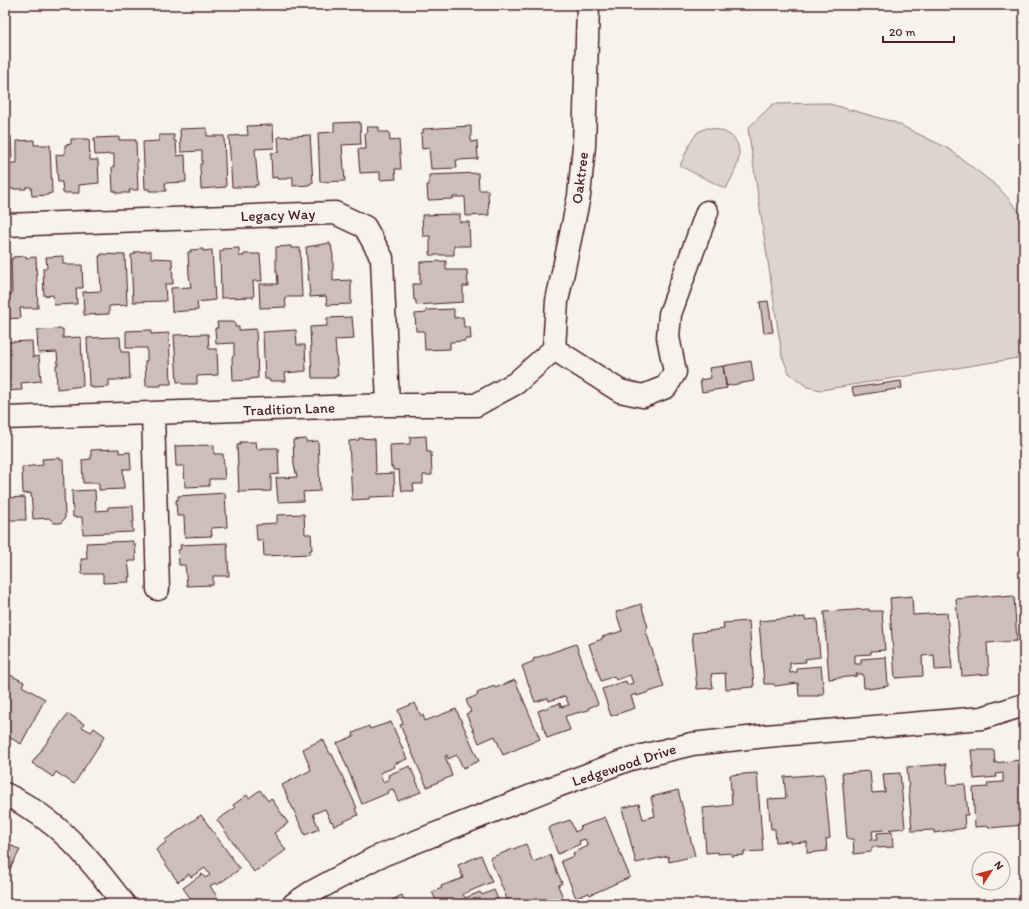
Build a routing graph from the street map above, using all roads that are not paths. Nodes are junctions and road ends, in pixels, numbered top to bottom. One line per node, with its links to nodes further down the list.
1 (588, 5): 4 (street, Oaktree)
2 (707, 212): 4 (street)
3 (5, 225): 5 (street, Legacy Way)
4 (554, 349): 5 (street, Tradition Lane)
5 (388, 405): 6 (street, Tradition Lane)
6 (153, 413): 7 (street, Tradition Lane); 8 (street)
7 (5, 418)
8 (158, 589)
9 (1024, 705): 12 (street, Ledgewood Drive)
10 (5, 794): 11 (street)
11 (124, 904)
12 (294, 904)

